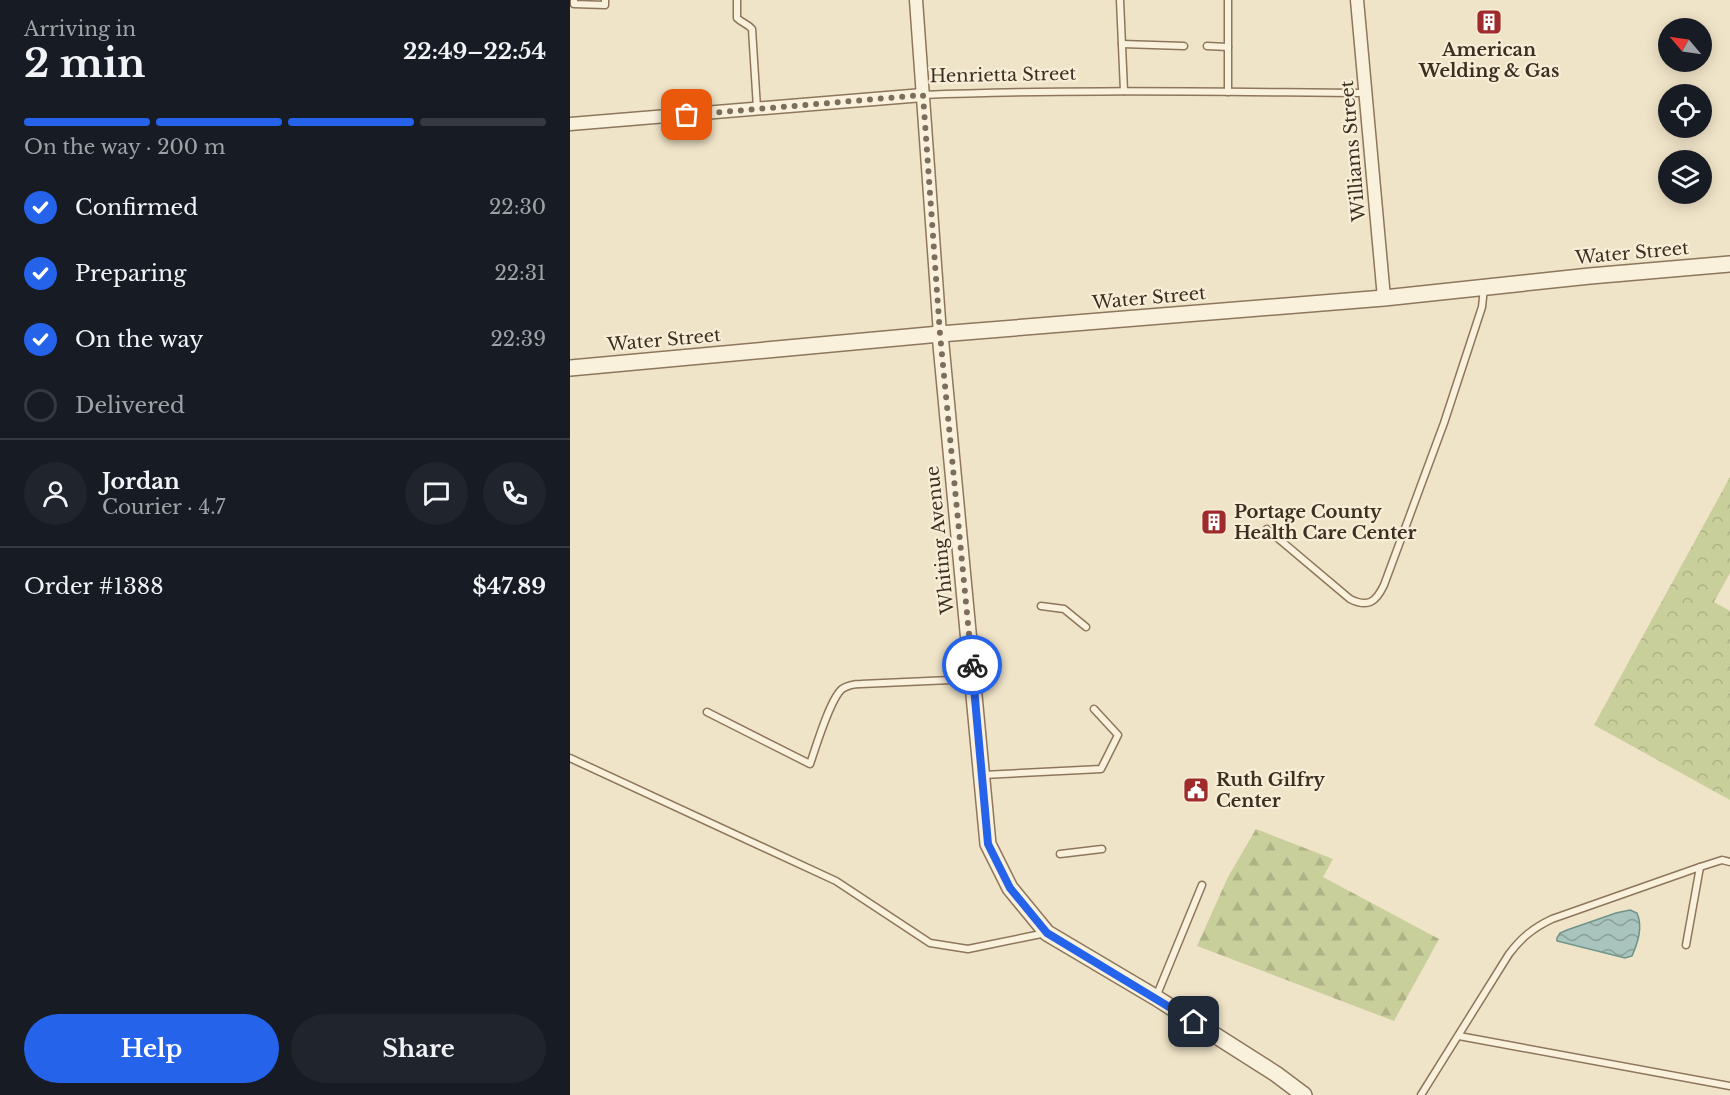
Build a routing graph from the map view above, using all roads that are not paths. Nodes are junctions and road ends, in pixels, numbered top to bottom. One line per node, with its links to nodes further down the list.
1 (574, 0): 2 (lane)
2 (605, 0)
3 (736, 0): 16 (lane)
4 (916, 0): 15 (street, Whiting Avenue)
5 (1120, 0): 8 (lane)
6 (1228, 0): 11 (lane)
7 (1357, 0): 14 (street, Williams Street)
8 (1122, 44): 9 (lane); 12 (lane)
9 (1184, 46)
10 (1207, 46): 11 (lane)
11 (1228, 47): 13 (lane)
12 (1124, 91): 13 (lane, Henrietta Street); 15 (lane, Henrietta Street)
13 (1228, 92): 14 (lane, Henrietta Street)
14 (1365, 93): 20 (street, Williams Street)
15 (923, 95): 16 (street, Henrietta Street); 21 (street, Whiting Avenue)
16 (757, 109): 17 (street, Henrietta Street)
17 (570, 124)
18 (1730, 264): 19 (street, Water Street)
19 (1484, 287): 20 (street, Water Street); 23 (lane)
20 (1384, 298): 21 (street, Water Street)
21 (940, 334): 22 (street, Water Street); 26 (street, Whiting Avenue)
22 (570, 368)
23 (1267, 530)
24 (1041, 606): 25 (lane)
25 (1086, 627)
26 (973, 679): 28 (lane); 30 (street, Whiting Avenue)
27 (1094, 709): 30 (lane)
28 (708, 712)
29 (570, 758): 36 (lane)
30 (982, 775): 36 (street, Whiting Avenue)
31 (1102, 849): 32 (lane)
32 (1060, 854)
33 (1730, 862): 34 (lane)
34 (1700, 867): 37 (lane); 39 (lane)
35 (1202, 885): 38 (lane)
36 (1047, 933): 38 (street, Whiting Avenue)
37 (1686, 945)
38 (1155, 997): 41 (street, Whiting Avenue)
39 (1459, 1036): 40 (lane); 42 (lane)
40 (1730, 1086)
41 (1304, 1095)
42 (1421, 1095)

